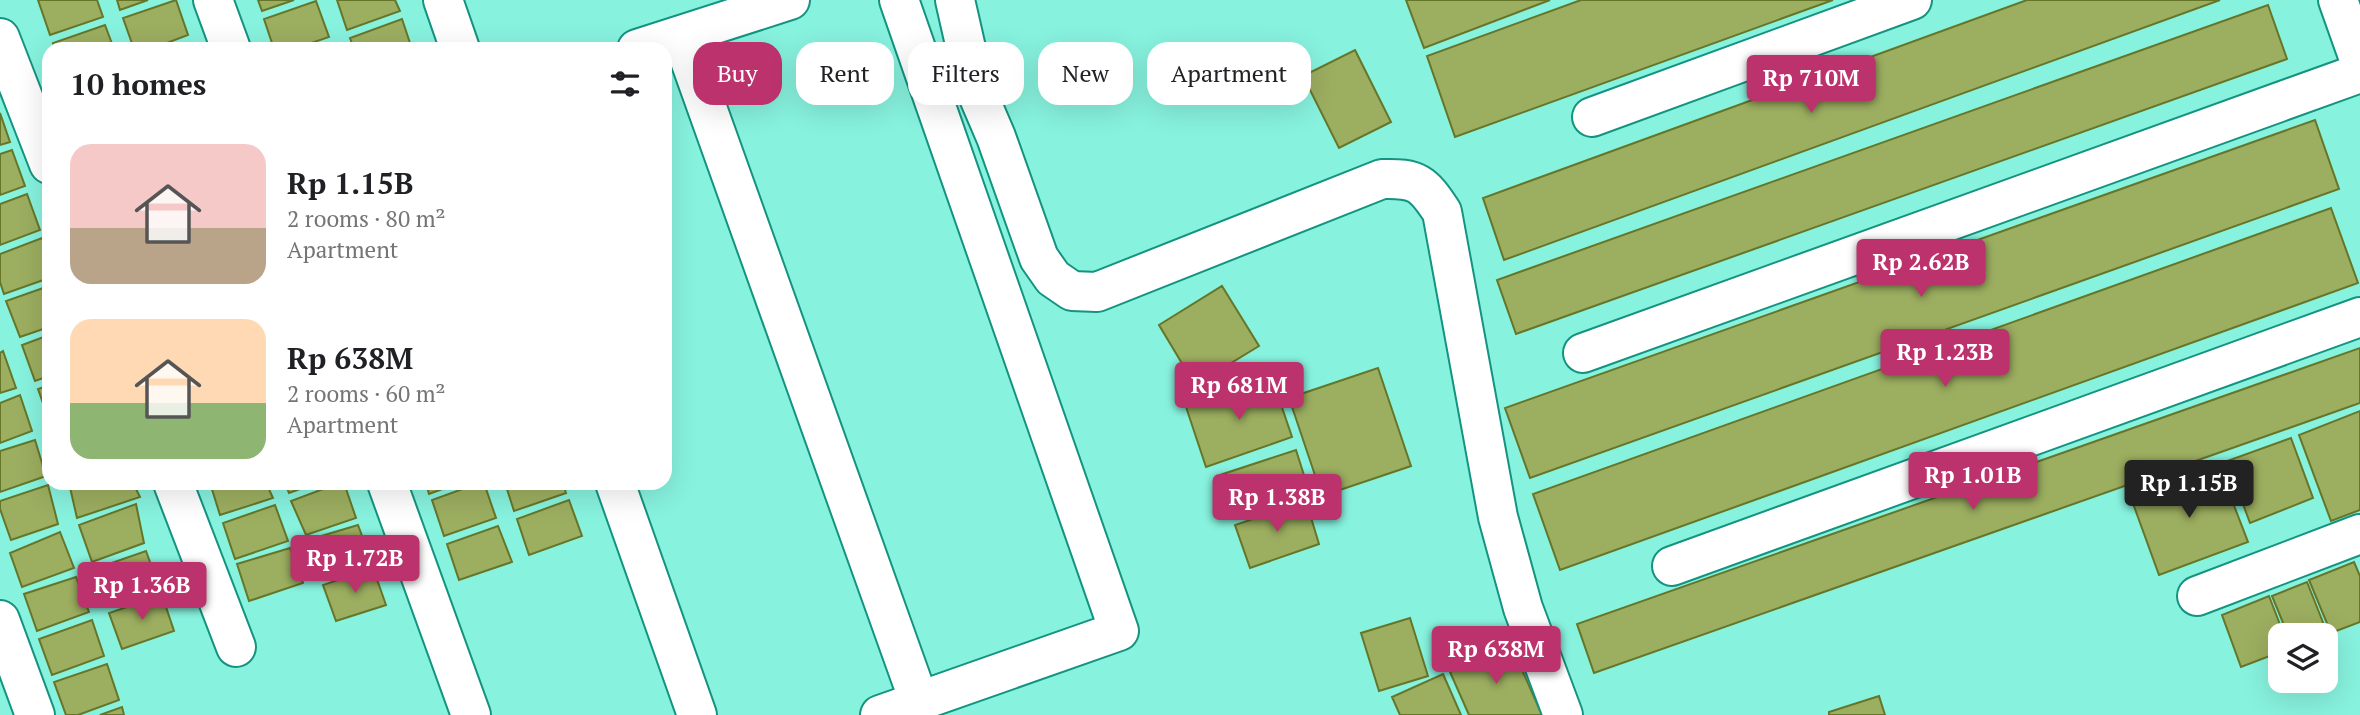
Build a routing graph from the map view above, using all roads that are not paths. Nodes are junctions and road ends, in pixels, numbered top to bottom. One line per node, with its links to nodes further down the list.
1 (213, 0): 10 (street)
2 (443, 0): 11 (street)
3 (790, 0): 8 (street)
4 (899, 0): 27 (street)
5 (955, 0): 32 (street)
6 (1912, 0): 15 (street)
7 (2338, 0): 13 (street)
8 (681, 35): 12 (street); 27 (street)
9 (0, 38): 16 (street)
10 (228, 42)
11 (458, 42)
12 (659, 42)
13 (2360, 62)
14 (2360, 73): 18 (street)
15 (1592, 117)
16 (42, 146)
17 (2360, 317): 23 (street)
18 (1583, 353)
19 (176, 490): 26 (street)
20 (390, 490): 29 (street)
21 (617, 490): 30 (street)
22 (2360, 534): 24 (street)
23 (1672, 566)
24 (2197, 596)
25 (0, 620): 28 (street)
26 (236, 647)
27 (919, 701): 31 (street)
28 (35, 715)
29 (471, 715)
30 (697, 715)
31 (880, 715)
32 (1563, 715)

